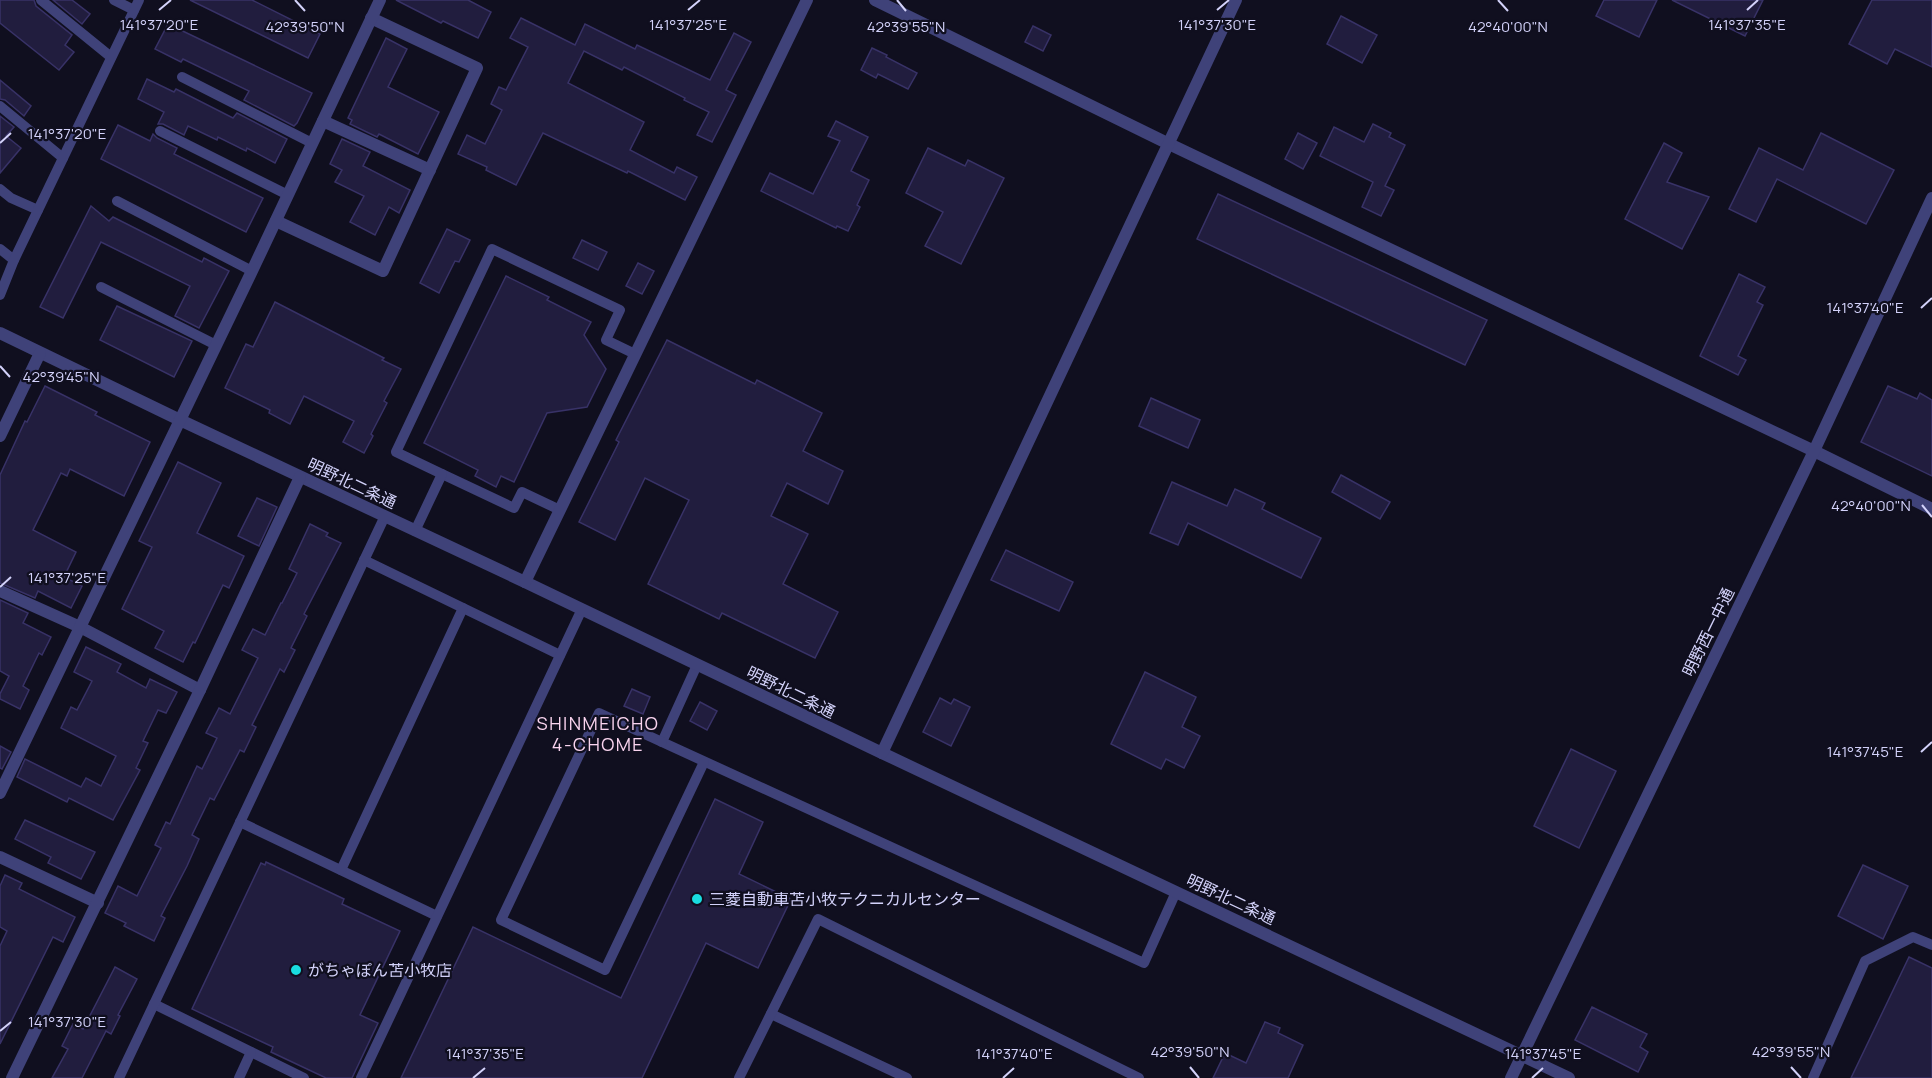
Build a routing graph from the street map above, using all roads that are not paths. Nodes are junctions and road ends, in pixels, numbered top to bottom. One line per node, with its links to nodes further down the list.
1 (41, 0): 9 (lane)
2 (114, 0): 7 (lane)
3 (380, 0): 8 (street)
4 (807, 0): 32 (street)
5 (875, 0): 14 (street)
6 (1236, 0): 14 (street)
7 (136, 5): 9 (lane)
8 (371, 18): 12 (street); 17 (street)
9 (111, 57): 16 (lane)
10 (182, 77): 15 (lane)
11 (0, 106): 16 (lane)
12 (323, 121): 15 (street); 17 (street)
13 (160, 131): 19 (lane)
14 (1167, 143): 35 (street); 52 (street)
15 (312, 144): 19 (street)
16 (63, 158): 22 (lane)
17 (430, 170): 23 (street)
18 (0, 189): 22 (lane)
19 (288, 195): 23 (street)
20 (1932, 198): 35 (street, 明野西一中通)
21 (117, 201): 26 (lane)
22 (38, 210): 25 (lane)
23 (276, 221): 26 (street)
24 (0, 249): 25 (lane)
25 (14, 260): 28 (lane)
26 (252, 271): 30 (street)
27 (101, 287): 30 (lane)
28 (0, 295)
29 (0, 333): 31 (street, 明野北二条通)
30 (216, 345): 33 (street)
31 (40, 353): 33 (street, 明野北二条通); 34 (street)
32 (635, 354): 36 (lane); 39 (street)
33 (180, 420): 37 (street, 明野北二条通); 47 (street)
34 (0, 436)
35 (1814, 451): 38 (street); 65 (street, 明野西一中通)
36 (442, 474): 39 (lane); 41 (lane)
37 (300, 477): 40 (street, 明野北二条通); 50 (street)
38 (1932, 509)
39 (560, 510): 43 (street)
40 (385, 516): 41 (street, 明野北二条通); 42 (lane)
41 (415, 531): 43 (street, 明野北二条通)
42 (364, 560): 45 (lane); 55 (lane)
43 (525, 582): 46 (street, 明野北二条通)
44 (0, 591): 47 (street)
45 (463, 608): 48 (lane); 57 (lane)
46 (582, 609): 48 (lane); 49 (street, 明野北二条通)
47 (80, 627): 50 (street); 54 (street)
48 (560, 655): 60 (lane)
49 (697, 665): 51 (lane); 52 (street, 明野北二条通)
50 (200, 690): 59 (street)
51 (662, 742): 53 (lane); 53 (lane)
52 (882, 753): 58 (street, 明野北二条通)
53 (704, 762): 58 (lane)
54 (0, 793)
55 (240, 822): 57 (lane); 62 (lane)
56 (0, 857): 59 (street)
57 (341, 870): 60 (lane)
58 (1176, 892): 65 (street, 明野北二条通)
59 (98, 903): 66 (street)
60 (437, 916): 70 (lane)
61 (1932, 945): 76 (lane)
62 (154, 1004): 64 (lane); 67 (lane)
63 (771, 1014): 71 (lane); 72 (lane); 73 (lane)
64 (251, 1052): 68 (lane); 69 (lane)
65 (1522, 1055): 74 (street, 明野西一中通); 75 (street, 明野北二条通)
66 (12, 1078)
67 (119, 1078)
68 (238, 1078)
69 (304, 1078)
70 (361, 1078)
71 (740, 1078)
72 (906, 1078)
73 (1139, 1078)
74 (1510, 1078)
75 (1569, 1078)
76 (1813, 1078)

